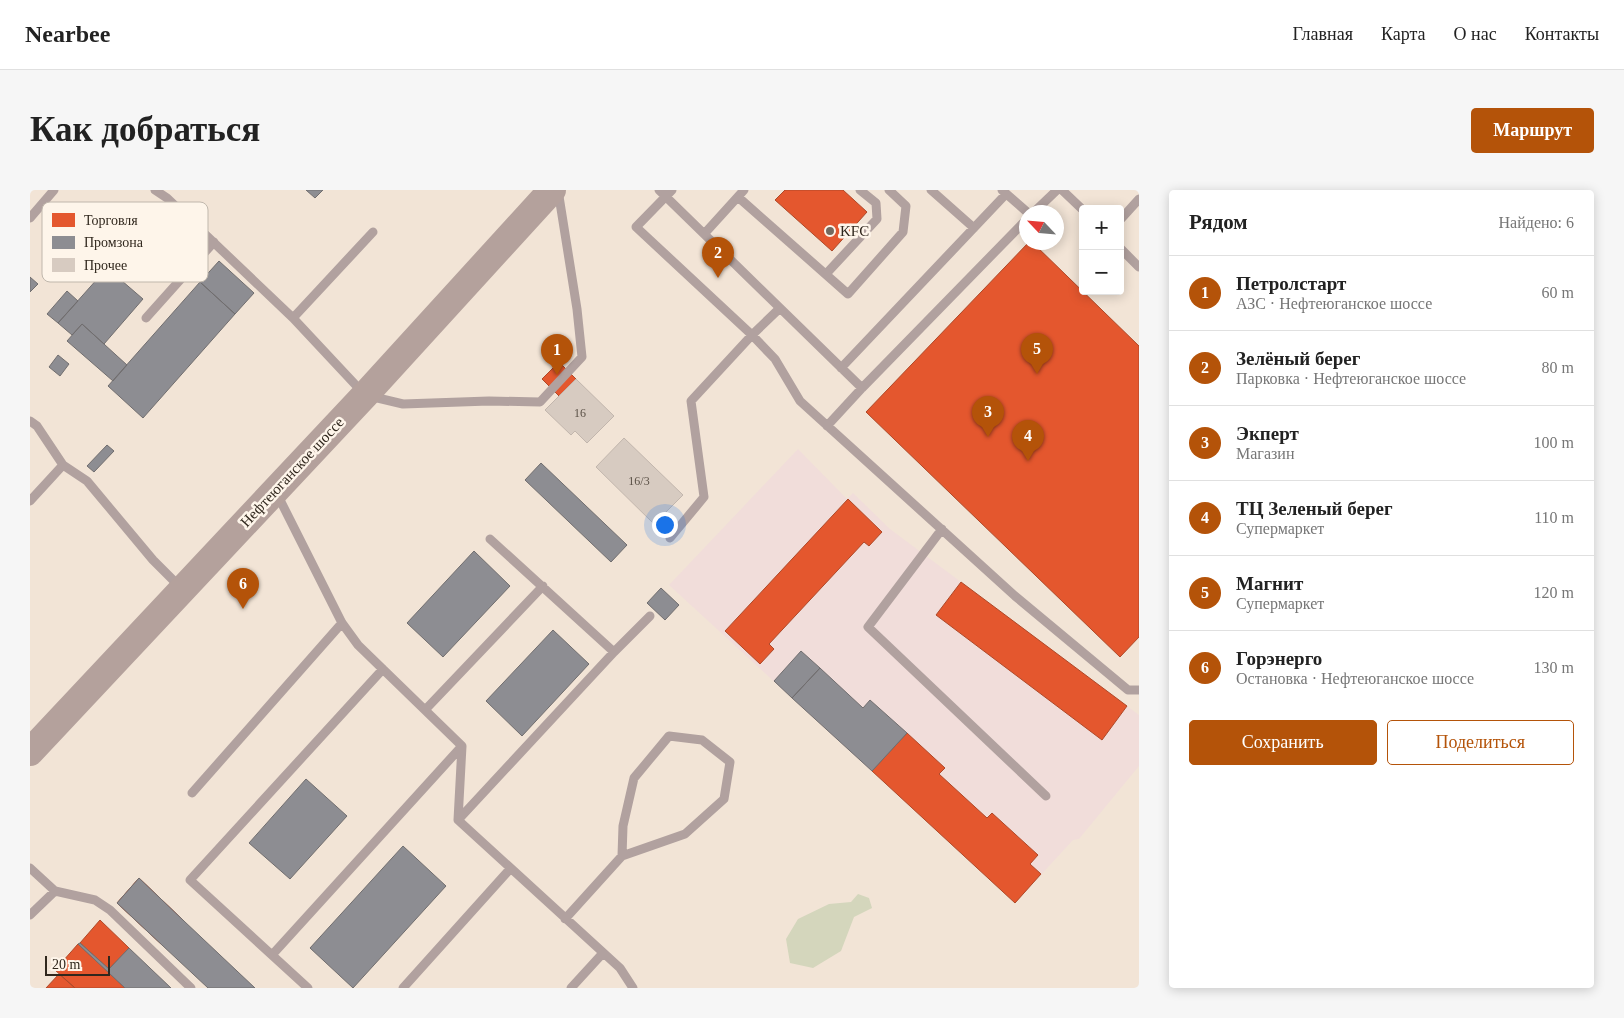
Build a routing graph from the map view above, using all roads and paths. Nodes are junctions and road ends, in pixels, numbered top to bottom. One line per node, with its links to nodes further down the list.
1 (54, 190): 14 (lane)
2 (156, 190): 15 (lane)
3 (552, 190): 39 (main road, Нефтеюганское шоссе)
4 (558, 190): 39 (lane)
5 (860, 190): 31 (lane)
6 (889, 190): 31 (lane)
7 (931, 190): 23 (lane)
8 (1057, 190): 17 (lane)
9 (1062, 190): 19 (lane)
10 (665, 192): 25 (lane); 36 (lane)
11 (1004, 192): 18 (lane); 23 (lane)
12 (741, 194): 25 (lane); 31 (lane)
13 (1139, 199): 20 (lane)
14 (44, 202)
15 (171, 202)
16 (42, 204): 21 (lane)
17 (1041, 205)
18 (1019, 206)
19 (1079, 206)
20 (1124, 216)
21 (30, 218)
22 (1019, 227): 38 (lane)
23 (974, 228): 37 (lane)
24 (373, 232): 35 (lane)
25 (705, 234): 33 (lane)
26 (208, 236): 27 (lane)
27 (214, 242): 28 (lane); 35 (lane)
28 (208, 249)
29 (1122, 250): 30 (lane)
30 (1139, 267)
31 (826, 274)
32 (178, 282): 34 (lane)
33 (780, 308): 36 (lane); 37 (lane)
34 (146, 318)
35 (293, 318): 39 (lane)
36 (752, 335): 41 (lane); 46 (lane)
37 (841, 368): 38 (lane)
38 (862, 388): 41 (lane)
39 (365, 395): 43 (main road, Нефтеюганское шоссе)
40 (30, 420): 42 (lane)
41 (828, 426): 45 (lane)
42 (63, 465): 44 (lane); 49 (lane)
43 (275, 489): 49 (main road, Нефтеюганское шоссе); 51 (lane)
44 (30, 501)
45 (942, 529): 54 (lane); 59 (lane)
46 (670, 538)
47 (490, 539): 48 (lane)
48 (543, 586): 52 (lane); 55 (lane)
49 (182, 589): 57 (main road, Нефтеюганское шоссе)
50 (650, 616): 52 (lane)
51 (342, 623): 53 (lane); 58 (lane)
52 (614, 652): 60 (lane)
53 (383, 669): 55 (lane); 68 (lane)
54 (1139, 690)
55 (425, 710): 56 (lane)
56 (462, 746): 60 (lane); 68 (lane)
57 (30, 752)
58 (192, 793)
59 (1046, 796)
60 (458, 820): 63 (lane)
61 (622, 856): 61 (lane); 66 (lane)
62 (30, 868): 64 (lane)
63 (510, 869): 66 (lane); 71 (lane)
64 (55, 891): 65 (lane); 69 (lane)
65 (30, 915)
66 (566, 919): 67 (lane)
67 (603, 953): 72 (lane); 73 (lane)
68 (272, 955): 70 (lane)
69 (191, 988)
70 (308, 988)
71 (403, 988)
72 (572, 988)
73 (633, 988)

